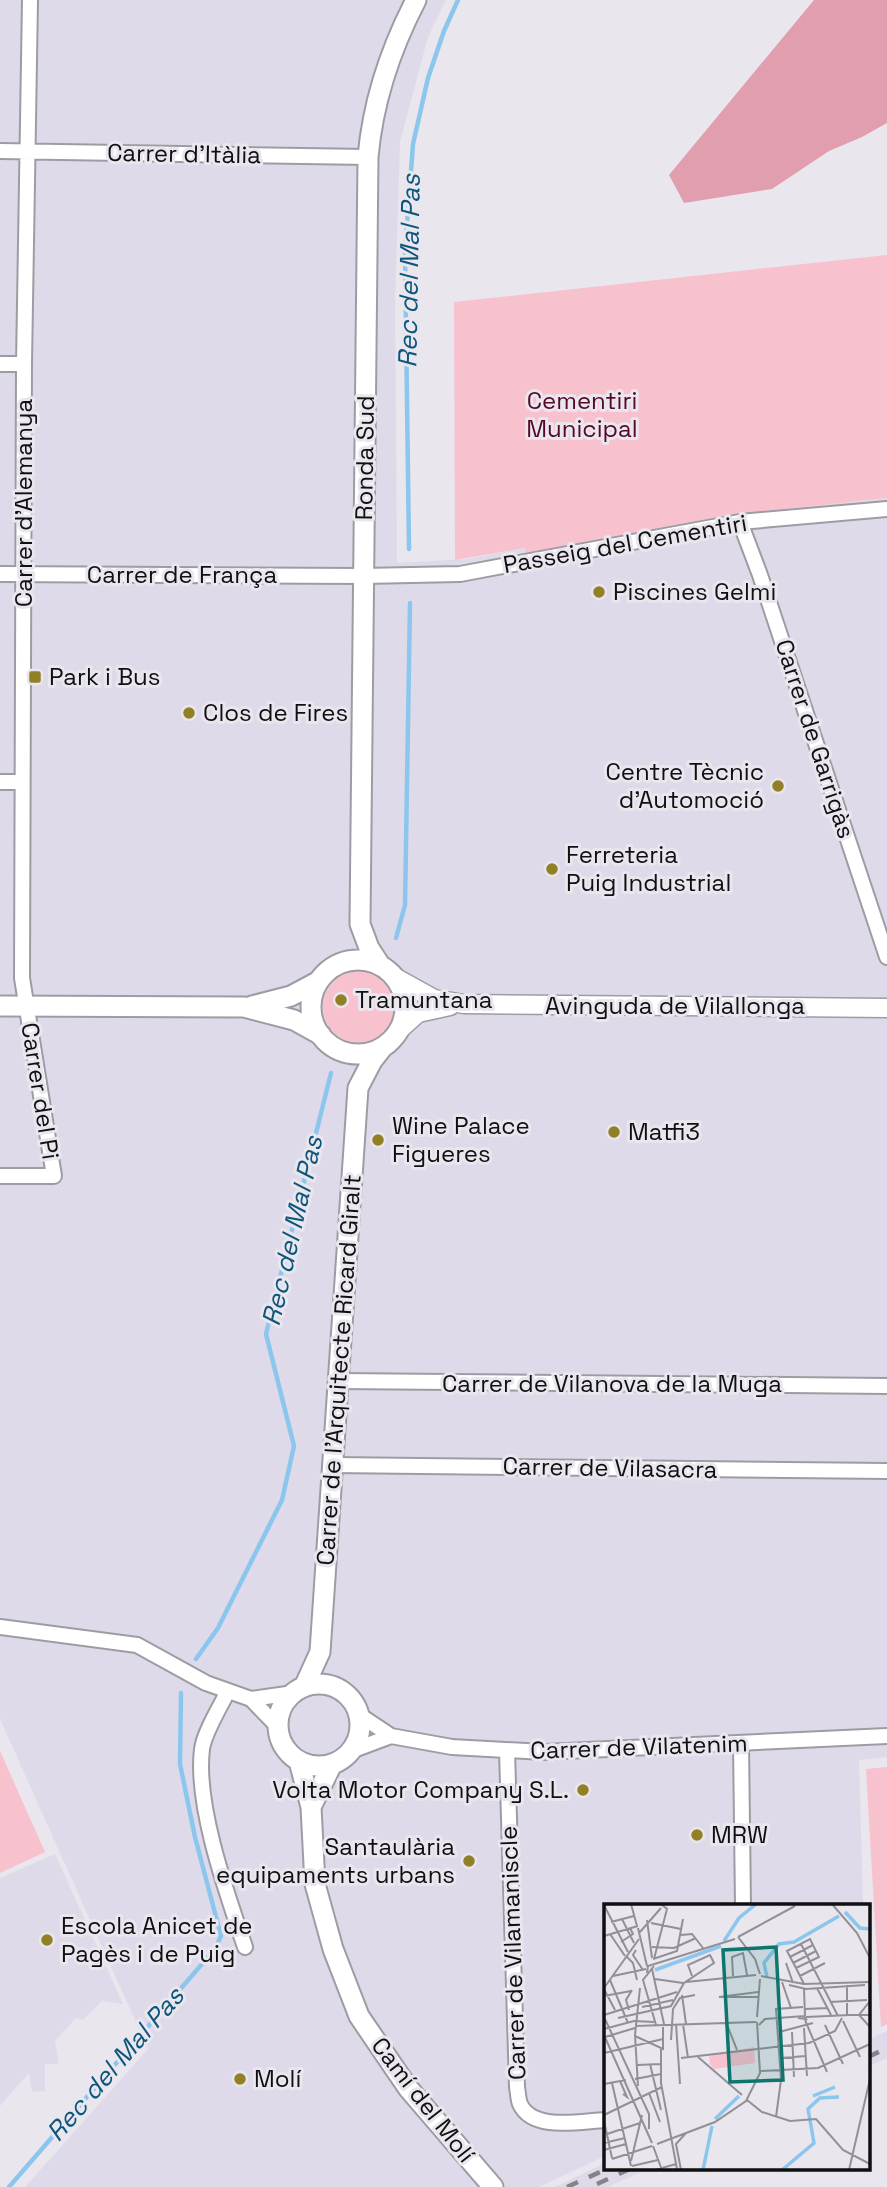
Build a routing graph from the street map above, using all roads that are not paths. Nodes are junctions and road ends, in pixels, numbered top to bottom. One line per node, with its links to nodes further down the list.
1 (30, 0): 3 (street, Carrer d'Alemanya)
2 (416, 0): 5 (main road, Ronda Sud)
3 (27, 151): 4 (street, Carrer d'Itàlia); 5 (street, Carrer d'Itàlia); 7 (street, Carrer d'Alemanya)
4 (0, 152)
5 (368, 157): 12 (main road, Ronda Sud)
6 (0, 364): 7 (street)
7 (24, 364): 10 (street, Carrer d'Alemanya)
8 (887, 509): 9 (street, Passeig del Cementiri)
9 (740, 522): 12 (street, Passeig del Cementiri); 16 (street, Carrer de Garrigàs)
10 (23, 574): 11 (street, Carrer de França); 12 (street, Carrer de França); 14 (street, Carrer d'Alemanya)
11 (0, 575)
12 (363, 576): 15 (main road, Ronda Sud)
13 (0, 782): 14 (street)
14 (22, 782): 23 (street, Carrer d'Alemanya)
15 (360, 924): 17 (main road, Ronda Sud); 18 (main road, Ronda Sud)
16 (887, 957)
17 (337, 965): 18 (main road); 20 (main road)
18 (380, 965): 19 (main road)
19 (396, 978): 21 (street, Avinguda de Vilallonga); 26 (main road)
20 (319, 981): 24 (main road); 27 (main road)
21 (464, 1004): 25 (street, Avinguda de Vilallonga); 26 (street, Avinguda de Vilallonga)
22 (0, 1006): 23 (main road)
23 (26, 1006): 24 (main road); 30 (street, Carrer del Pi)
24 (244, 1007): 27 (main road)
25 (887, 1008)
26 (399, 1030): 28 (main road)
27 (328, 1041): 28 (main road); 29 (main road)
28 (383, 1047): 29 (main road, Carrer de l'Arquitecte Ricard Giralt)
29 (358, 1088): 31 (main road, Carrer de l'Arquitecte Ricard Giralt)
30 (0, 1176)
31 (337, 1381): 32 (street, Carrer de Vilanova de la Muga); 33 (main road, Carrer de l'Arquitecte Ricard Giralt)
32 (887, 1386)
33 (332, 1465): 34 (street, Carrer de Vilasacra); 36 (main road, Carrer de l'Arquitecte Ricard Giralt)
34 (887, 1471)
35 (0, 1627): 39 (street)
36 (320, 1652): 37 (main road, Carrer de l'Arquitecte Ricard Giralt); 38 (main road, Carrer de l'Arquitecte Ricard Giralt)
37 (337, 1688): 38 (main road); 41 (main road)
38 (299, 1690): 40 (street); 42 (main road)
39 (228, 1691): 40 (street); 52 (street)
40 (251, 1699): 42 (street)
41 (358, 1714): 43 (street, Carrer de Vilatenim); 46 (main road)
42 (278, 1727): 48 (main road)
43 (391, 1736): 46 (street); 47 (street, Carrer de Vilatenim)
44 (887, 1736): 45 (street, Carrer de Vilatenim)
45 (741, 1744): 47 (street, Carrer de Vilatenim); 51 (street)
46 (351, 1751): 49 (main road)
47 (507, 1751): 53 (street, Carrer de Vilamaniscle)
48 (299, 1761): 49 (main road); 50 (main road, Camí del Molí)
49 (332, 1764): 50 (main road, Camí del Molí)
50 (311, 1807): 54 (main road, Camí del Molí)
51 (743, 1904)
52 (245, 1947)
53 (604, 2120)
54 (493, 2187)

